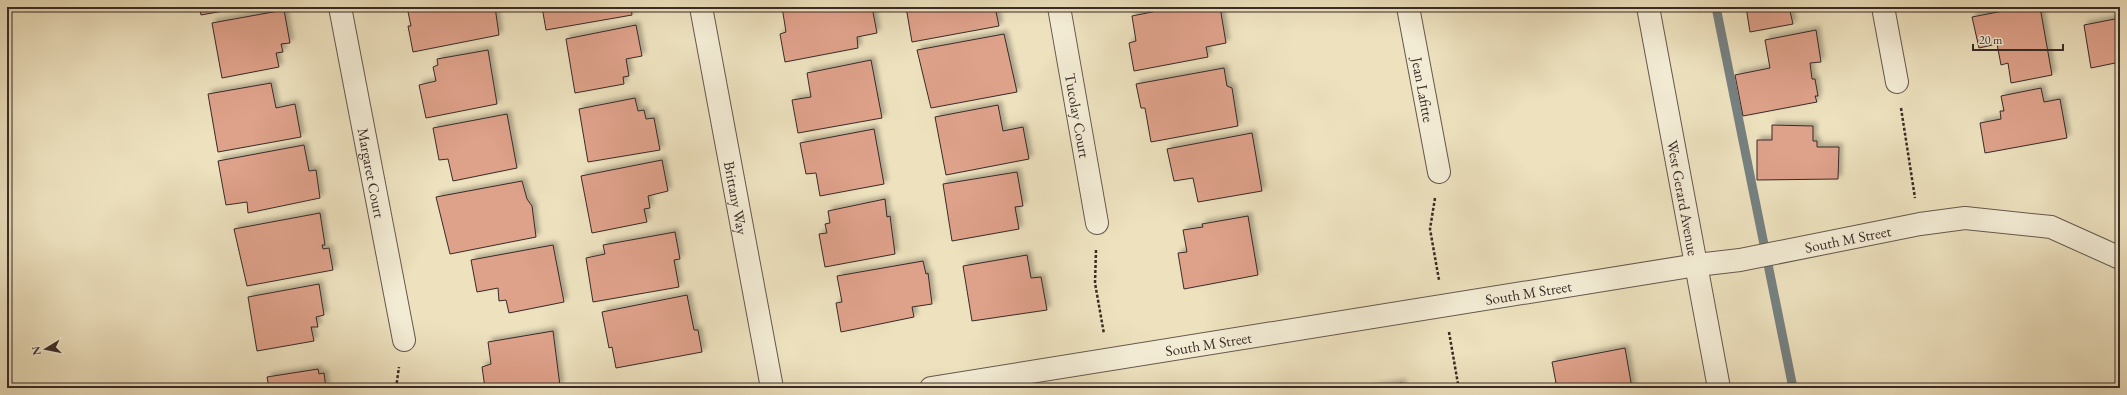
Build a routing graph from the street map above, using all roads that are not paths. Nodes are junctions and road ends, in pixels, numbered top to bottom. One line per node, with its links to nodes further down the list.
1 (340, 7): 12 (street, Margaret Court)
2 (701, 7): 13 (street, Brittany Way)
3 (1059, 7): 9 (street, Tucolay Court)
4 (1408, 7): 8 (street, Jean Lafitte)
5 (1648, 7): 11 (street, West Gerard Avenue)
6 (1883, 7): 7 (street)
7 (1897, 82)
8 (1439, 172)
9 (1097, 223)
10 (2120, 258): 11 (street, South M Street)
11 (1697, 265): 14 (street, South M Street); 15 (street, West Gerard Avenue)
12 (404, 340)
13 (772, 388)
14 (931, 388)
15 (1719, 388)

